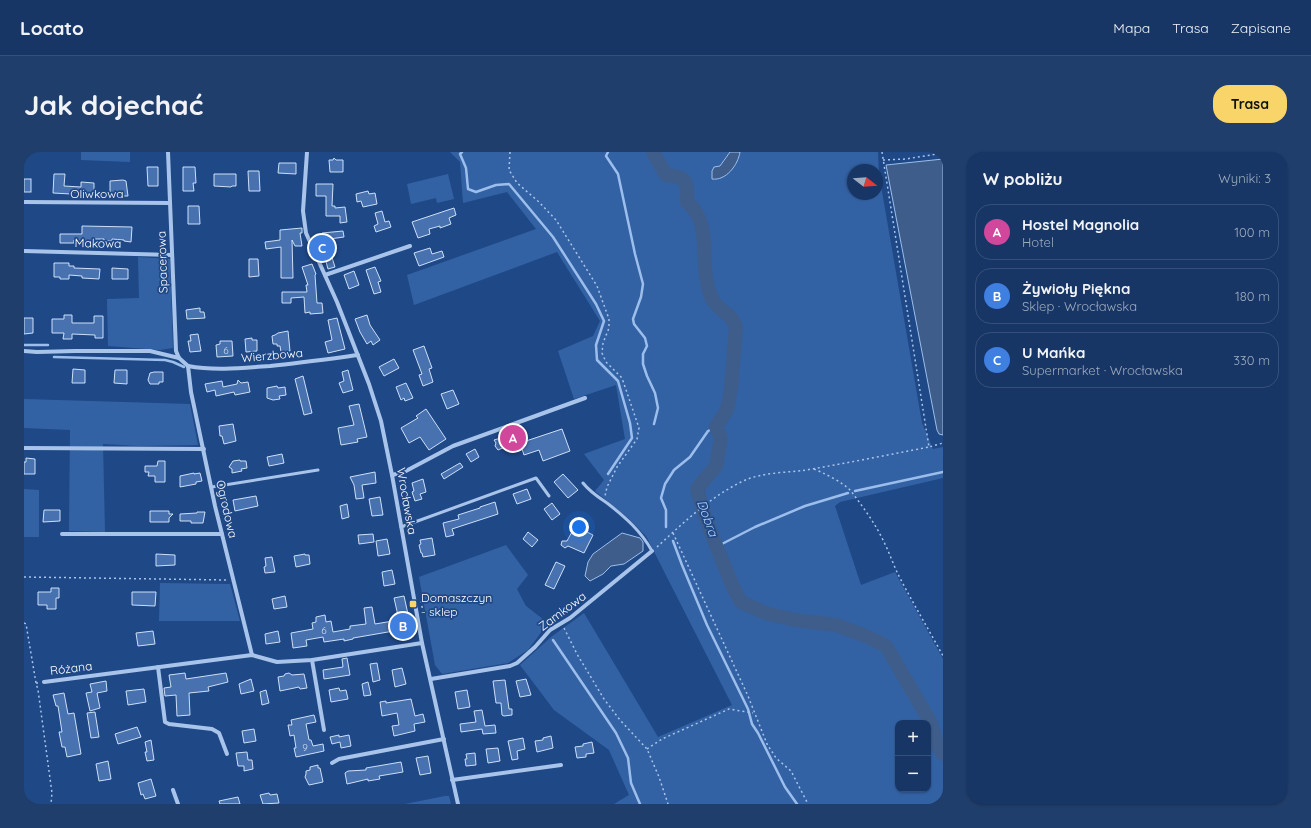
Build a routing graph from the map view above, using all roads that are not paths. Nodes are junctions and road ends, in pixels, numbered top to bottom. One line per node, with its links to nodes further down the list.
1 (168, 152): 4 (street, Spacerowa)
2 (308, 152): 8 (street, Wrocławska)
3 (24, 202): 4 (street, Oliwkowa)
4 (170, 203): 7 (street, Spacerowa)
5 (410, 246): 8 (street)
6 (24, 252): 7 (street, Makowa)
7 (172, 255): 11 (street, Spacerowa)
8 (325, 275): 10 (street, Wrocławska)
9 (24, 351): 11 (street)
10 (358, 355): 12 (street, Wierzbowa); 17 (street, Wrocławska)
11 (179, 358): 12 (street)
12 (188, 366): 15 (street, Ogrodowa)
13 (585, 398): 17 (street)
14 (24, 448): 15 (street)
15 (204, 449): 19 (street, Ogrodowa)
16 (318, 470): 19 (lane)
17 (392, 475): 21 (street, Wrocławska)
18 (583, 483): 24 (lane)
19 (212, 488): 23 (street, Ogrodowa)
20 (549, 496): 21 (lane)
21 (401, 527): 25 (street, Wrocławska)
22 (62, 534): 23 (street)
23 (222, 534): 26 (street, Ogrodowa)
24 (652, 551): 29 (street, Zamkowa)
25 (422, 643): 27 (street, Różana); 29 (street, Wrocławska)
26 (252, 655): 27 (street, Różana); 28 (street, Różana)
27 (312, 660): 31 (street)
28 (158, 667): 30 (street, Różana); 33 (street)
29 (431, 679): 32 (street, Wrocławska)
30 (44, 682)
31 (324, 730)
32 (444, 739): 34 (street); 36 (street, Wrocławska)
33 (227, 754)
34 (332, 763)
35 (561, 765): 36 (street)
36 (452, 780): 39 (street, Wrocławska)
37 (173, 790): 38 (street)
38 (178, 804)
39 (458, 804)

